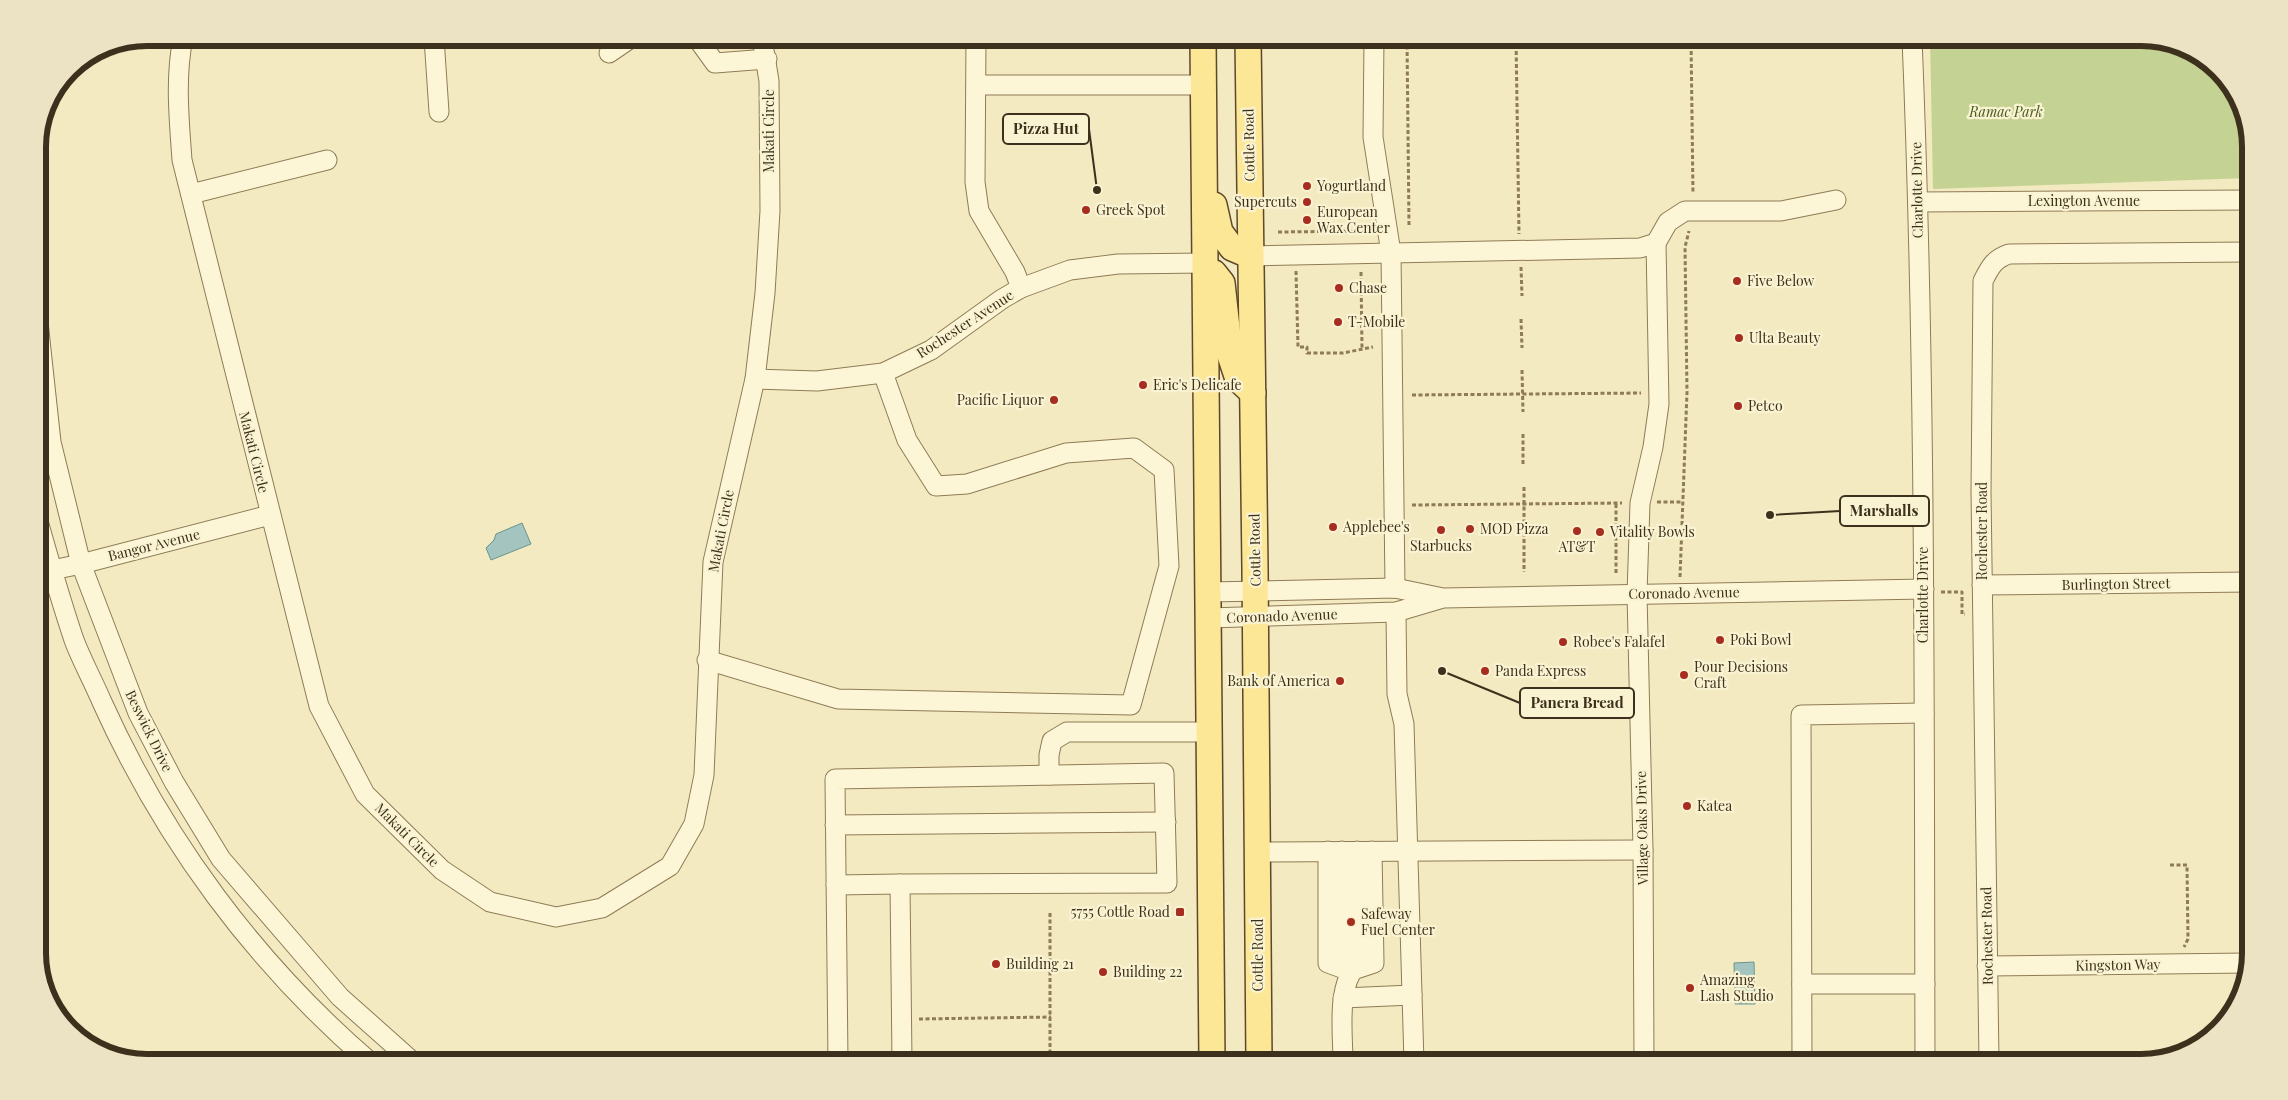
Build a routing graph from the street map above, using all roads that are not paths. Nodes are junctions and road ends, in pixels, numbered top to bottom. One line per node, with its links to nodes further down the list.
1 (181, 46): 18 (street, Makati Circle)
2 (435, 46): 15 (street)
3 (619, 46): 11 (street)
4 (703, 46): 12 (street)
5 (764, 46): 12 (street, Makati Circle)
6 (976, 46): 13 (street)
7 (1203, 46): 14 (main road)
8 (1248, 46): 25 (main road, Cottle Road)
9 (1374, 46): 24 (street)
10 (1912, 46): 21 (street, Charlotte Drive)
11 (608, 53)
12 (767, 59): 29 (street, Makati Circle)
13 (976, 85): 14 (street); 27 (street)
14 (1203, 85): 16 (main road)
15 (439, 112)
16 (1204, 136): 25 (main road); 26 (main road)
17 (327, 160): 18 (street)
18 (190, 194): 32 (street, Makati Circle)
19 (1836, 200): 22 (street)
20 (2242, 200): 21 (street, Lexington Avenue)
21 (1918, 202): 40 (street, Charlotte Drive)
22 (1656, 243): 24 (street); 42 (street, Village Oaks Drive)
23 (2242, 252): 37 (street, Rochester Road)
24 (1391, 253): 25 (street); 38 (street)
25 (1251, 256): 30 (main road, Cottle Road)
26 (1206, 263): 27 (street, Rochester Avenue); 30 (main road); 41 (main road)
27 (1021, 288): 28 (street, Rochester Avenue)
28 (883, 373): 29 (street, Rochester Avenue); 47 (street)
29 (755, 379): 47 (street, Makati Circle)
30 (1253, 393): 39 (main road, Cottle Road)
31 (46, 396): 33 (street, Beswick Drive)
32 (270, 515): 33 (street, Bangor Avenue); 47 (street, Makati Circle)
33 (81, 564): 34 (street, Bangor Avenue); 67 (street, Beswick Drive)
34 (46, 572)
35 (46, 574): 66 (street, Beswick Drive)
36 (2242, 582): 37 (street, Burlington Street)
37 (1982, 585): 60 (street, Rochester Road)
38 (1395, 588): 39 (street, Coronado Avenue); 43 (street, Coronado Avenue)
39 (1256, 591): 41 (street, Coronado Avenue); 45 (main road, Cottle Road)
40 (1932, 591): 42 (street, Coronado Avenue); 48 (street, Charlotte Drive)
41 (1209, 592): 46 (main road)
42 (1637, 594): 43 (street, Coronado Avenue); 53 (street, Village Oaks Drive)
43 (1443, 598): 44 (street, Coronado Avenue)
44 (1396, 612): 45 (street, Coronado Avenue); 55 (street)
45 (1256, 616): 46 (street, Coronado Avenue); 56 (main road, Cottle Road)
46 (1209, 618): 49 (main road)
47 (708, 660)
48 (1924, 713): 62 (street); 63 (street, Charlotte Drive)
49 (1210, 732): 50 (street); 70 (main road)
50 (1049, 775): 51 (street); 52 (street)
51 (1166, 822): 52 (street); 57 (street)
52 (835, 825): 58 (street)
53 (1643, 850): 55 (street); 74 (street, Village Oaks Drive)
54 (1350, 851): 55 (street); 56 (street); 61 (street); 61 (street)
55 (1408, 851): 64 (street)
56 (1258, 852): 71 (main road, Cottle Road)
57 (900, 884): 58 (street); 69 (street)
58 (836, 885): 68 (street)
59 (2242, 963): 60 (street, Kingston Way)
60 (1987, 966): 77 (street, Rochester Road)
61 (1350, 971): 65 (street)
62 (1802, 984): 63 (street); 75 (street)
63 (1925, 984): 76 (street, Charlotte Drive)
64 (1412, 995): 65 (street); 73 (street)
65 (1344, 998): 72 (street)
66 (362, 1054)
67 (404, 1054)
68 (838, 1054)
69 (902, 1054)
70 (1212, 1054)
71 (1259, 1054)
72 (1344, 1054)
73 (1414, 1054)
74 (1644, 1054)
75 (1802, 1054)
76 (1925, 1054)
77 (1989, 1054)

